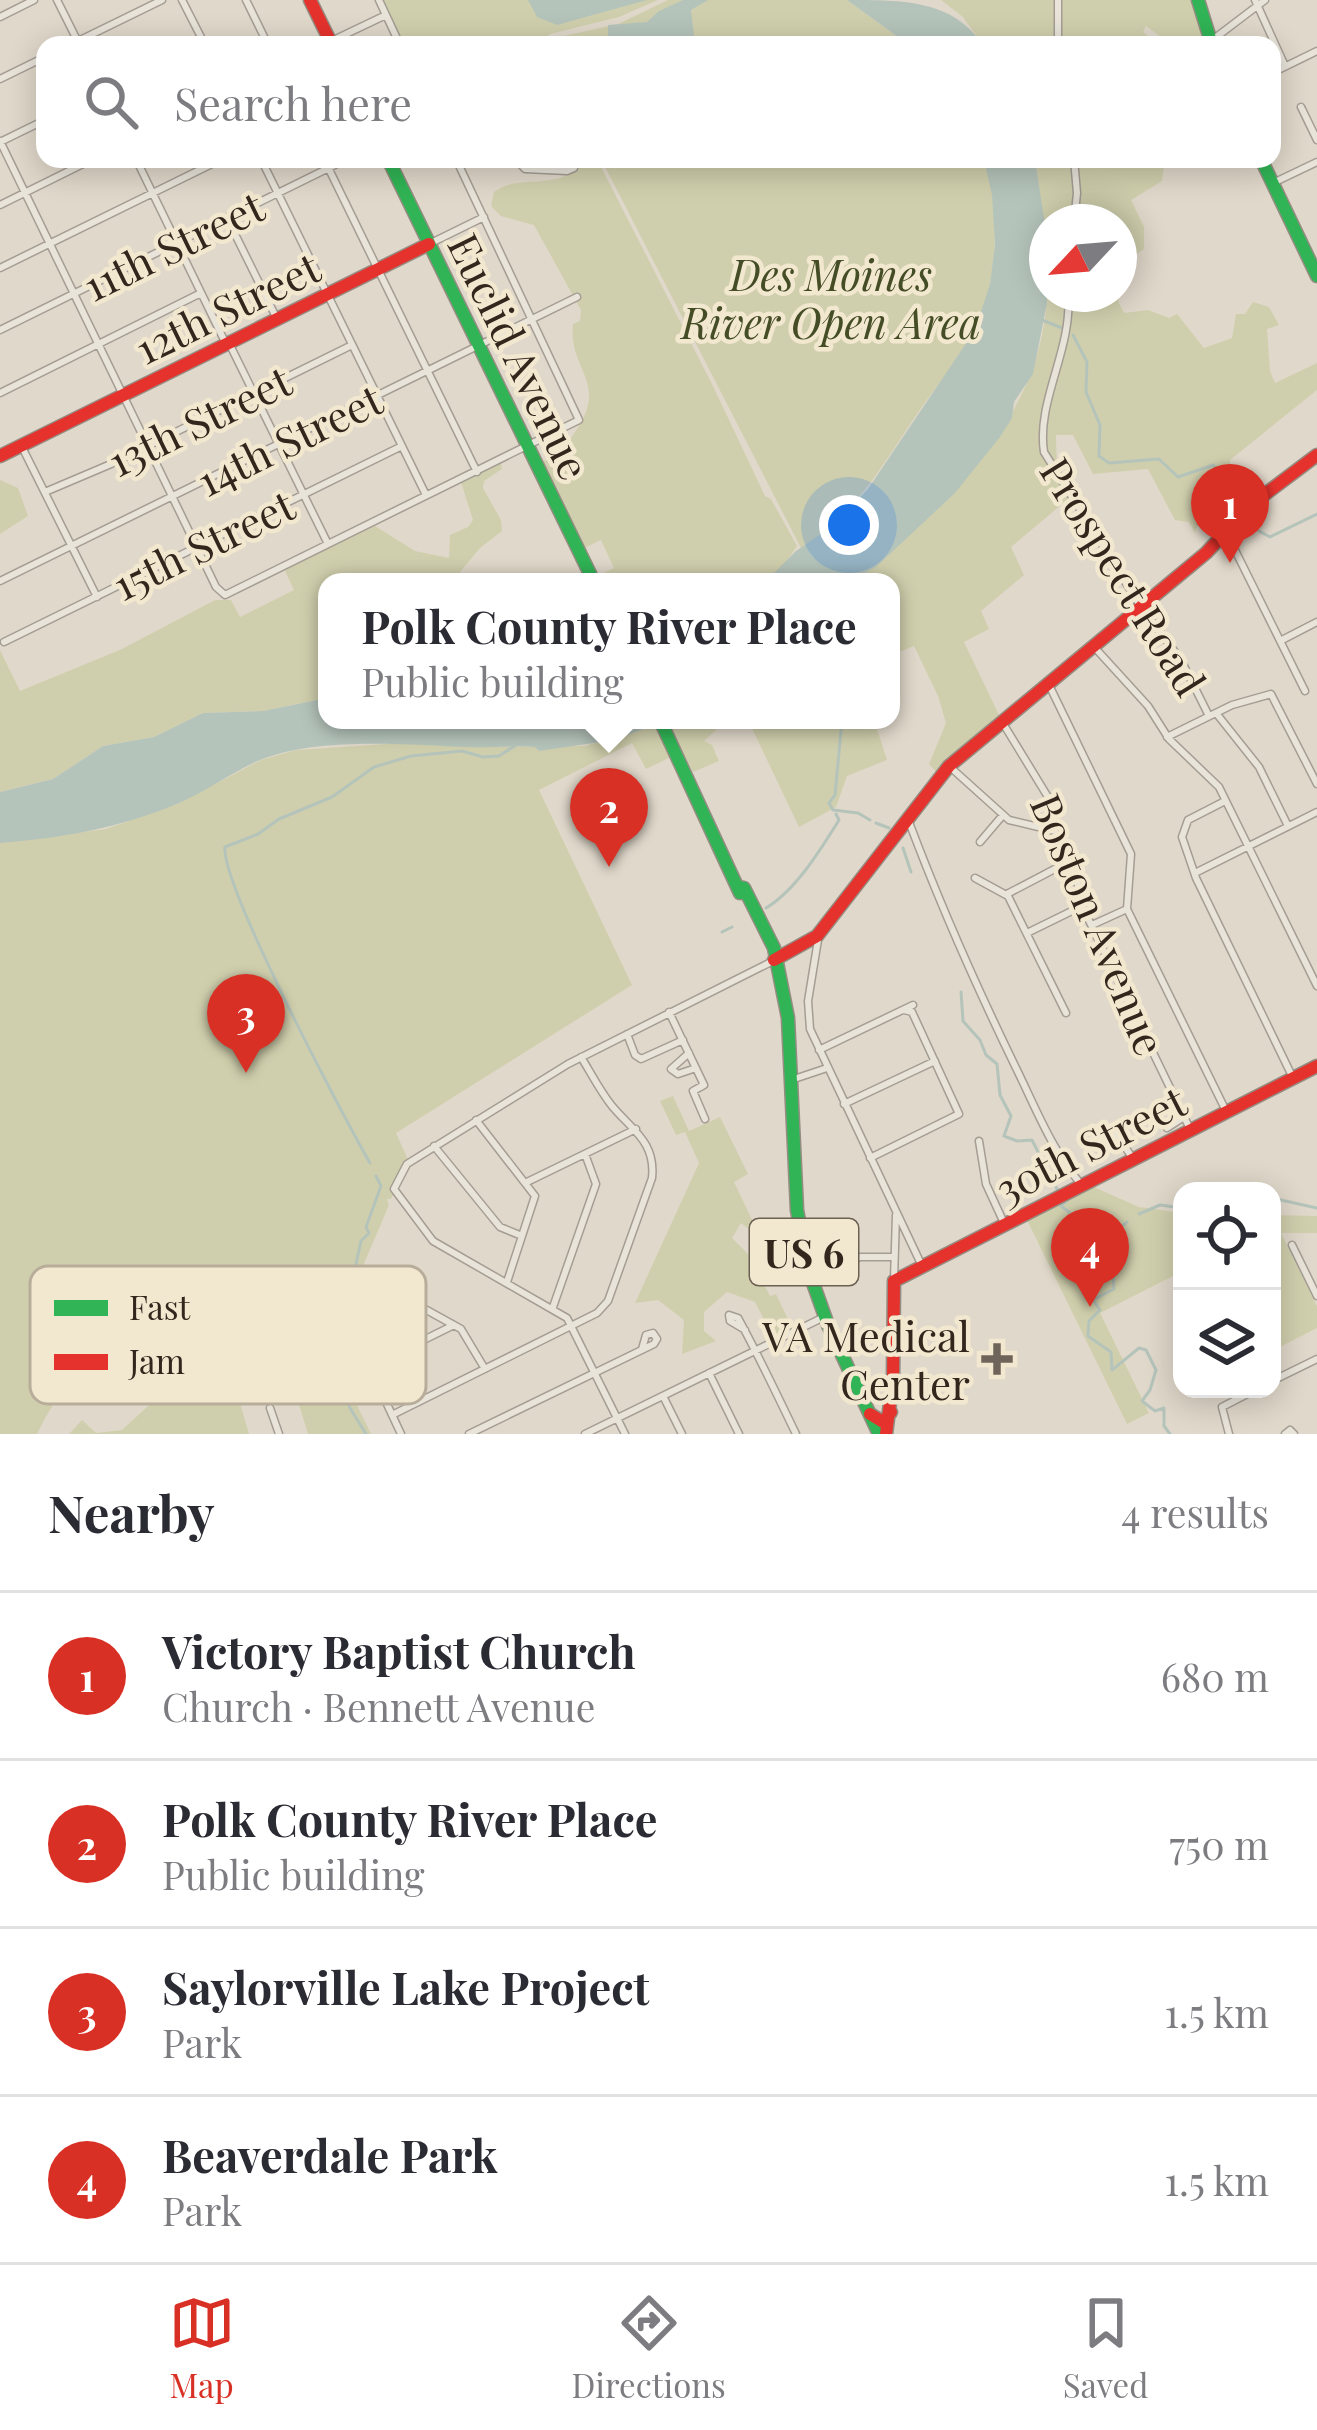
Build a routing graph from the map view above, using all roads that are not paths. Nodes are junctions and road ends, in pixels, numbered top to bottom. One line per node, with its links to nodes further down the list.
1 (34, 0): 13 (street)
2 (58, 0): 14 (street)
3 (163, 0): 15 (street)
4 (182, 0): 16 (street)
5 (246, 0): 17 (street)
6 (310, 0): 18 (main road)
7 (379, 0): 12 (street)
8 (1058, 0): 21 (street)
9 (1198, 0): 22 (main road)
10 (1265, 0): 11 (street)
11 (1256, 3): 23 (street); 24 (street)
12 (386, 15): 19 (street); 20 (street)
13 (0, 16)
14 (73, 36)
15 (92, 36)
16 (198, 36)
17 (264, 36)
18 (325, 36)
19 (344, 36)
20 (396, 36)
21 (1058, 36)
22 (1209, 36)
23 (1219, 36)
24 (1271, 36)
25 (1317, 51): 28 (street)
26 (1281, 57): 28 (street)
27 (36, 62): 30 (street)
28 (1285, 66): 29 (street)
29 (1281, 68)
30 (0, 80)
31 (1301, 107): 33 (street)
32 (36, 124): 34 (street)
33 (1317, 140)
34 (0, 141): 48 (street)
35 (1317, 162): 47 (street)
36 (75, 168): 48 (street)
37 (140, 168): 49 (street)
38 (204, 168): 49 (street)
39 (265, 168): 50 (street)
40 (328, 168): 50 (street, 11th Street); 59 (street)
41 (392, 168): 57 (main road, Euclid Avenue)
42 (460, 168): 53 (street)
43 (524, 168): 44 (street)
44 (572, 168)
45 (1075, 168): 51 (street)
46 (1266, 168): 47 (main road)
47 (1273, 183): 60 (main road)
48 (25, 193): 52 (street); 56 (street)
49 (153, 193): 55 (street); 56 (street)
50 (277, 193): 54 (street, 11th Street); 63 (street)
51 (1076, 204)
52 (0, 205)
53 (484, 217): 57 (street, 12th Street); 67 (street)
54 (227, 218): 55 (street, 11th Street); 66 (street)
55 (177, 243): 61 (street); 62 (street, 11th Street)
56 (50, 244): 58 (street); 62 (street)
57 (429, 244): 59 (main road, 12th Street); 72 (main road, Euclid Avenue)
58 (0, 268)
59 (378, 270): 63 (main road, 12th Street); 73 (street)
60 (1317, 276)
61 (202, 293): 69 (street); 70 (street)
62 (74, 294): 68 (street, 11th Street); 70 (street)
63 (327, 294): 66 (main road, 12th Street); 71 (street)
64 (577, 297): 67 (street, 14th Street)
65 (1069, 312): 97 (street, Prospect Road)
66 (277, 319): 69 (main road, 12th Street)
67 (532, 319): 72 (street, 14th Street); 82 (street)
68 (0, 330)
69 (228, 344): 75 (street); 76 (main road, 12th Street)
70 (99, 345): 74 (street); 76 (street)
71 (352, 345): 75 (street, 13th Street); 77 (street)
72 (479, 345): 73 (street, 14th Street); 82 (main road, Euclid Avenue)
73 (427, 370): 77 (street, 14th Street); 85 (street)
74 (0, 393)
75 (254, 393): 78 (street); 80 (street, 13th Street)
76 (124, 395): 79 (main road, 12th Street); 80 (street)
77 (377, 395): 78 (street, 14th Street); 81 (street)
78 (279, 444): 87 (street); 88 (street, 14th Street)
79 (21, 445): 84 (main road, 12th Street); 86 (street)
80 (149, 446): 86 (street, 13th Street); 88 (street)
81 (402, 446): 87 (street, 15th Street); 89 (street)
82 (528, 446): 85 (street); 94 (main road, Euclid Avenue)
83 (1317, 455): 90 (main road)
84 (0, 456)
85 (477, 472): 89 (street)
86 (45, 492): 92 (street)
87 (304, 495): 91 (street); 93 (street, 15th Street)
88 (174, 496): 92 (street, 14th Street); 93 (street)
89 (427, 496): 91 (street)
90 (1226, 531): 97 (main road); 99 (street)
91 (329, 545): 93 (street)
92 (72, 546): 95 (street, 14th Street); 96 (street)
93 (198, 547): 96 (street, 15th Street)
94 (589, 573)
95 (0, 581)
96 (98, 597): 100 (street, 15th Street)
97 (1141, 607): 101 (main road); 104 (street, Prospect Road)
98 (1317, 622): 99 (street)
99 (1280, 641): 103 (street)
100 (4, 642)
101 (1093, 646): 102 (main road); 107 (street)
102 (1048, 683): 105 (main road); 123 (street)
103 (1305, 691)
104 (1212, 714): 107 (street); 109 (street); 114 (street, Prospect Road)
105 (1002, 722): 108 (main road); 115 (street, Boston Avenue)
106 (664, 729): 127 (main road, US 6)
107 (1167, 737): 110 (street)
108 (949, 766): 112 (street); 113 (main road)
109 (1317, 784)
110 (1225, 801): 117 (street); 119 (street)
111 (1317, 812): 114 (street)
112 (1004, 815): 115 (street); 116 (street)
113 (908, 819): 126 (main road); 158 (street)
114 (1288, 826): 117 (street)
115 (1055, 832): 118 (street, Boston Avenue)
116 (980, 842)
117 (1248, 847): 119 (street); 128 (street)
118 (1070, 862): 121 (street); 122 (street, Boston Avenue)
119 (1196, 874): 143 (street)
120 (975, 878): 121 (street)
121 (1007, 894): 125 (street)
122 (1082, 906): 124 (street, Boston Avenue); 125 (street)
123 (1127, 909): 124 (street); 145 (street)
124 (1091, 926): 149 (street, Boston Avenue)
125 (1027, 933): 132 (street)
126 (817, 936): 127 (main road); 135 (street)
127 (772, 952): 131 (street); 142 (main road, US 6)
128 (1317, 986)
129 (914, 1005): 130 (street)
130 (904, 1010): 135 (street); 138 (street)
131 (669, 1012): 133 (street); 134 (street)
132 (1066, 1013)
133 (627, 1034): 134 (street); 137 (street)
134 (683, 1040): 136 (street)
135 (818, 1050): 141 (street)
136 (689, 1053): 140 (street); 140 (street)
137 (581, 1057): 147 (street); 151 (street)
138 (935, 1061): 144 (street); 155 (street)
139 (1317, 1066): 143 (main road, 30th Street)
140 (696, 1068): 146 (street)
141 (827, 1068): 142 (street); 144 (street)
142 (796, 1078): 171 (main road, US 6)
143 (1293, 1078): 145 (main road, 30th Street)
144 (844, 1104): 155 (street)
145 (1226, 1112): 149 (main road, 30th Street)
146 (705, 1119)
147 (476, 1120): 153 (street); 157 (street)
148 (1130, 1121): 156 (street)
149 (1187, 1124): 150 (street); 156 (main road, 30th Street)
150 (1167, 1128)
151 (636, 1129): 154 (street); 173 (street)
152 (980, 1141): 160 (street)
153 (434, 1146): 161 (street); 167 (street)
154 (585, 1154): 157 (street); 169 (street)
155 (870, 1158): 159 (street)
156 (1132, 1159): 158 (main road, 30th Street)
157 (527, 1182): 161 (street)
158 (1082, 1185): 160 (main road, 30th Street)
159 (896, 1212): 163 (street); 165 (street)
160 (1005, 1225): 165 (main road, 30th Street)
161 (523, 1236): 167 (street)
162 (1292, 1245): 168 (street)
163 (894, 1257): 164 (street); 166 (street)
164 (846, 1263)
165 (922, 1267): 166 (main road, 30th Street)
166 (894, 1281): 189 (main road)
167 (507, 1282): 169 (street)
168 (1317, 1296)
169 (553, 1307): 173 (street)
170 (426, 1310): 172 (street)
171 (824, 1317): 177 (street); 190 (main road, US 6)
172 (454, 1325): 175 (street); 179 (street)
173 (572, 1326): 179 (street); 180 (street)
174 (745, 1330): 177 (street)
175 (426, 1339)
176 (642, 1349): 180 (street)
177 (755, 1351): 181 (street); 200 (street)
178 (1317, 1359): 182 (street)
179 (485, 1369): 184 (street)
180 (594, 1372): 192 (street); 195 (street)
181 (709, 1373): 183 (street); 199 (street)
182 (1281, 1377)
183 (663, 1396): 192 (street); 198 (street)
184 (426, 1398)
185 (1240, 1398): 202 (street)
186 (387, 1404): 191 (street)
187 (414, 1404): 191 (street)
188 (270, 1408): 193 (street)
189 (891, 1412): 190 (main road); 201 (main road)
190 (869, 1414): 201 (main road, US 6)
191 (392, 1415): 194 (street)
192 (617, 1418): 196 (street); 197 (street)
193 (279, 1434)
194 (401, 1434)
195 (469, 1434)
196 (585, 1434)
197 (625, 1434)
198 (682, 1434)
199 (739, 1434)
200 (796, 1434)
201 (883, 1434)
202 (1229, 1434)
203 (1285, 1434): 204 (street)
204 (1294, 1434)

